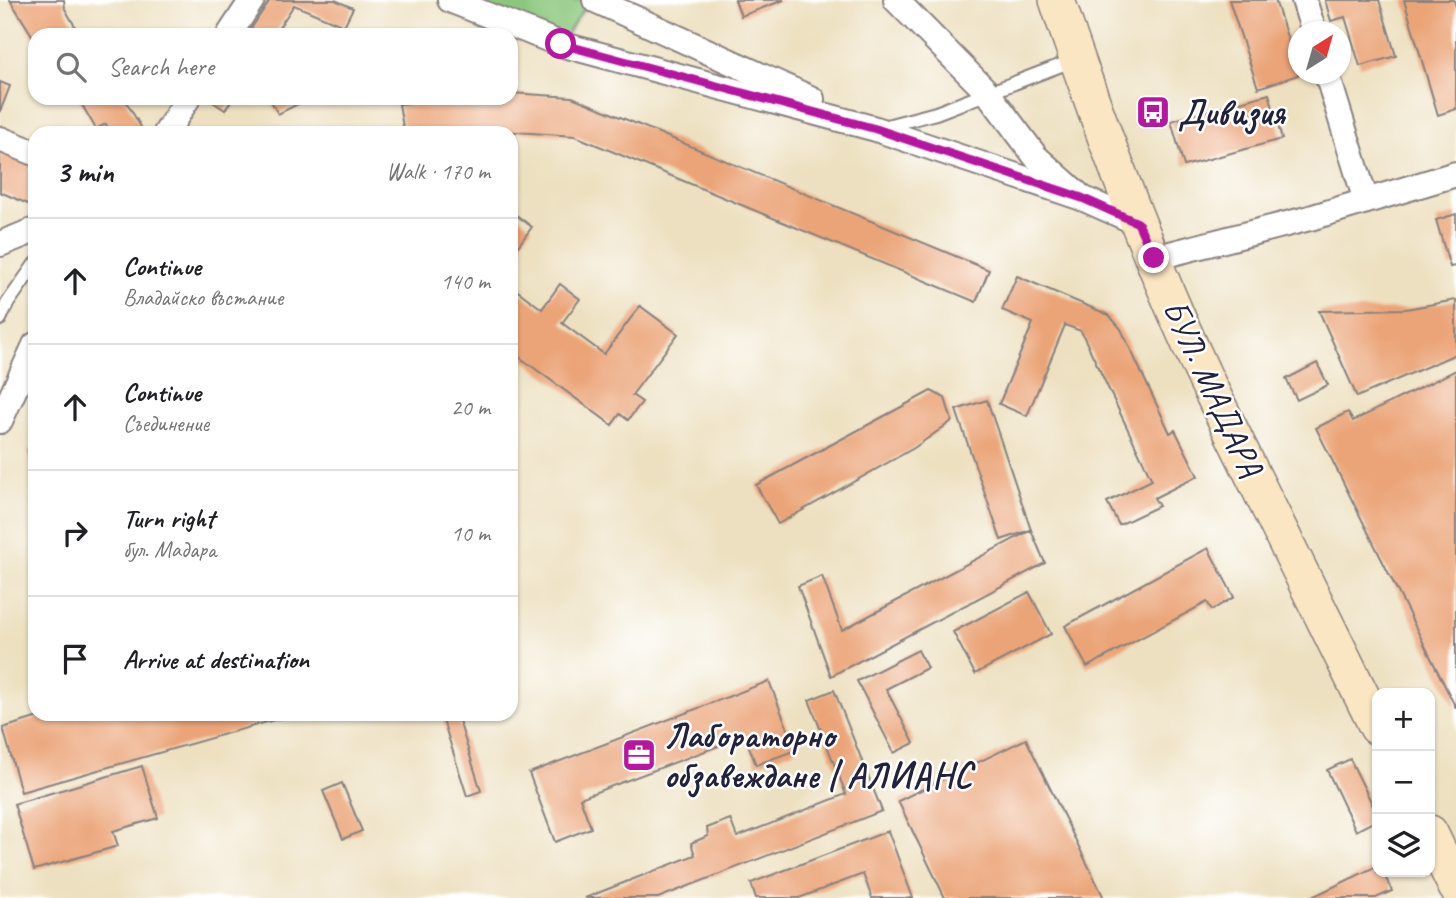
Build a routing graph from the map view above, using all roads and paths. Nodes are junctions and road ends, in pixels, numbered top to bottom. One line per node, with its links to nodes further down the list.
1 (252, 0): 8 (street)
2 (450, 0): 14 (street)
3 (595, 0): 14 (street)
4 (896, 0): 11 (street)
5 (1057, 0): 9 (main road, БУЛ. МАДАРА)
6 (1304, 0): 7 (street)
7 (1311, 21)
8 (234, 28)
9 (1077, 59): 11 (lane); 20 (main road, БУЛ. МАДАРА)
10 (1330, 84): 19 (street)
11 (988, 93): 14 (lane); 18 (street)
12 (184, 105): 13 (street)
13 (170, 126)
14 (876, 129): 18 (street)
15 (0, 139): 16 (street)
16 (28, 150)
17 (1456, 174): 19 (street)
18 (1082, 198): 20 (street)
19 (1366, 201): 23 (street)
20 (1138, 223): 23 (main road, БУЛ. МАДАРА)
21 (28, 233): 22 (street)
22 (0, 244)
23 (1154, 258): 28 (main road, БУЛ. МАДАРА)
24 (28, 274): 25 (lane)
25 (0, 319)
26 (28, 360): 27 (street)
27 (0, 421)
28 (1372, 717)
29 (1435, 844): 30 (main road)
30 (1456, 887)

